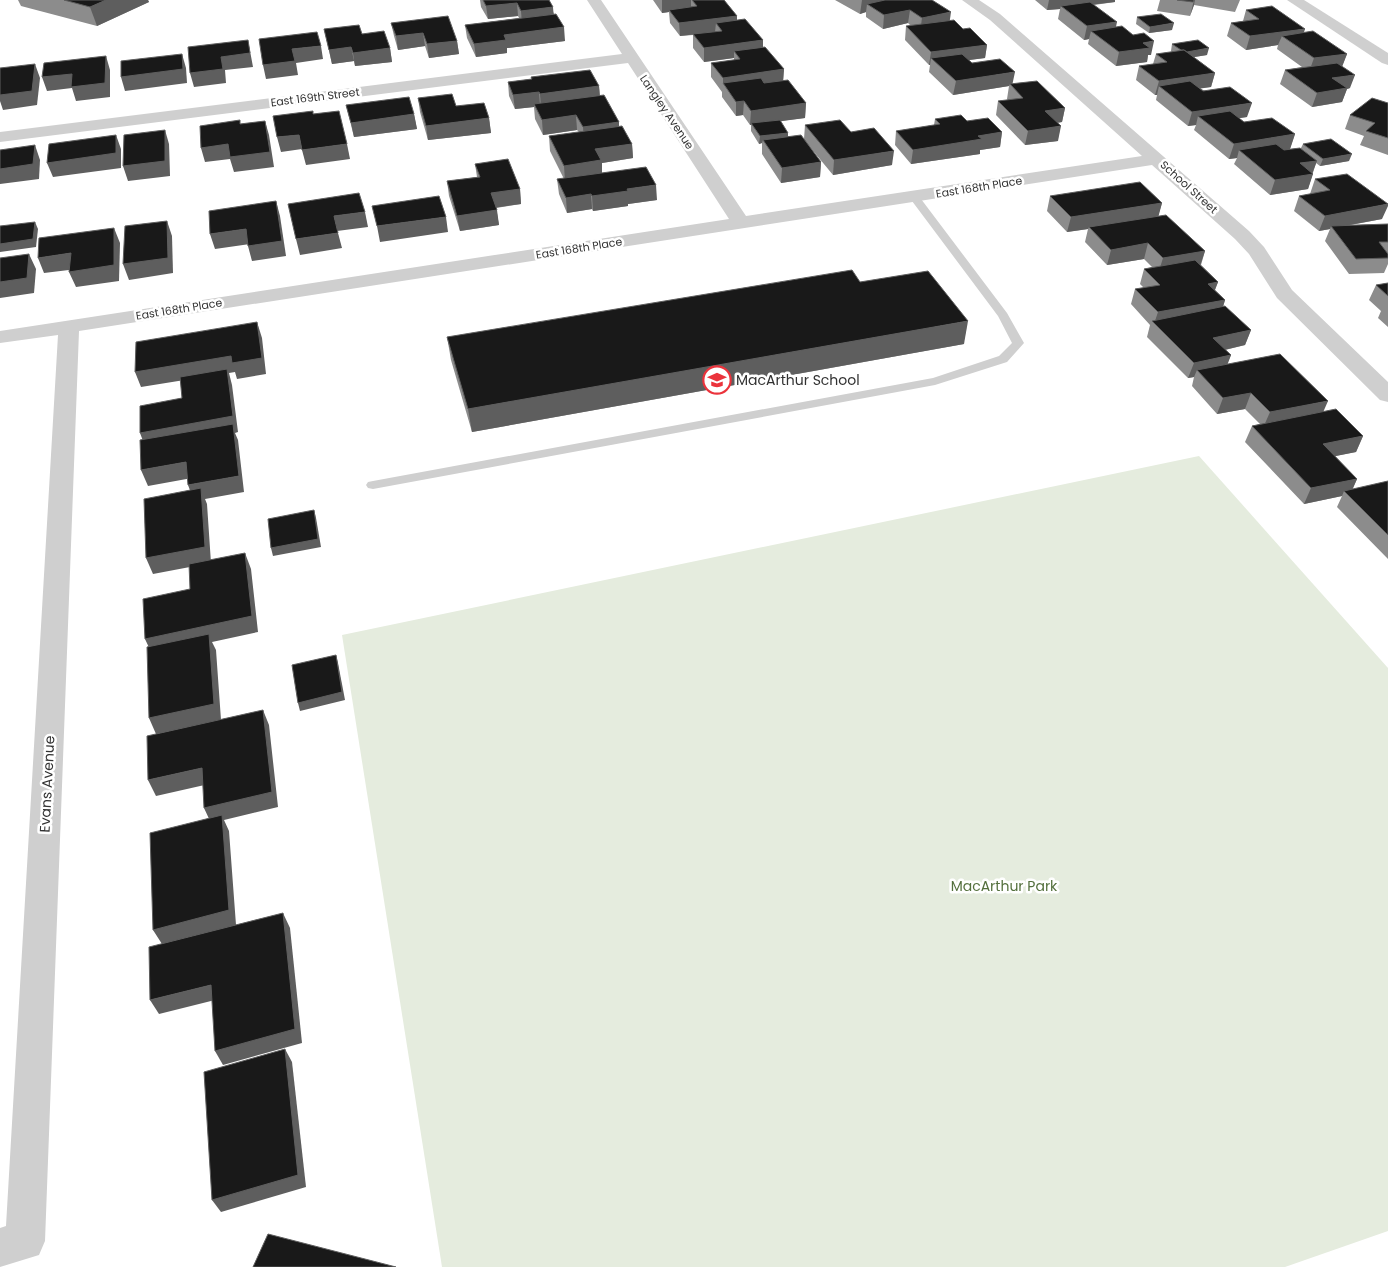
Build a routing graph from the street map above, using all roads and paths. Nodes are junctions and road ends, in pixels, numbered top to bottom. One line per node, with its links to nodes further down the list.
1 (594, 0): 4 (street, Langley Avenue)
2 (969, 0): 7 (street, School Street)
3 (1294, 0): 5 (street)
4 (630, 58): 6 (street, East 169th Street); 9 (street, Langley Avenue)
5 (1388, 60)
6 (0, 137)
7 (1158, 159): 8 (street, East 168th Place); 12 (street, School Street)
8 (914, 197): 9 (street, East 168th Place); 13 (lane)
9 (741, 223): 10 (street, East 168th Place)
10 (69, 326): 11 (street, East 168th Place); 14 (street, Evans Avenue)
11 (0, 337)
12 (1388, 395)
13 (373, 485)
14 (12, 1245)

